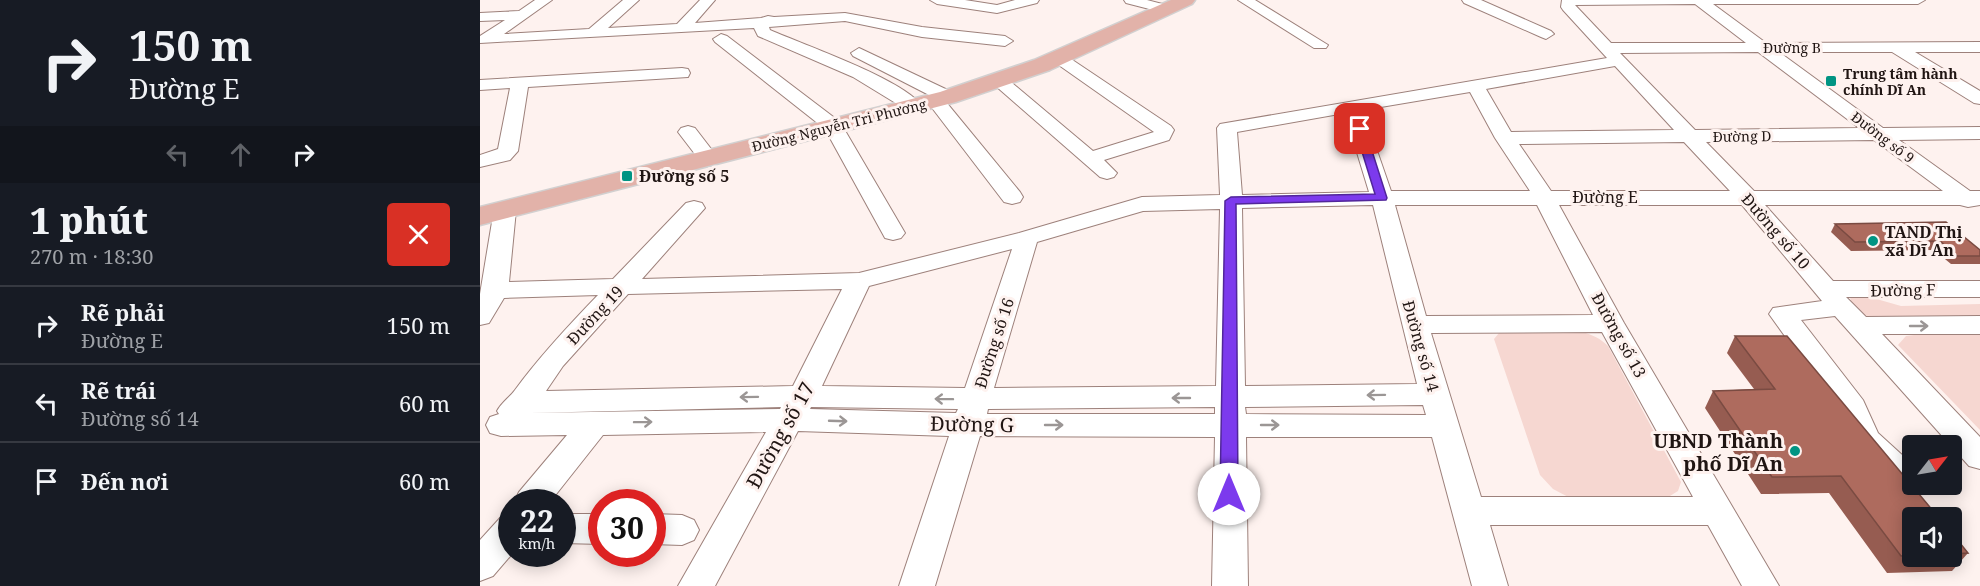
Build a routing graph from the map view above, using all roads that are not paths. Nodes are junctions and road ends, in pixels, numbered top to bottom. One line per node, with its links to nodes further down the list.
1 (545, 0): 15 (street)
2 (632, 0): 20 (street)
3 (937, 0): 4 (street)
4 (1032, 0)
5 (1131, 0): 13 (street)
6 (1245, 0): 25 (street)
7 (1469, 0): 21 (street)
8 (1820, 0): 9 (street); 10 (street)
9 (1918, 0)
10 (1706, 1): 11 (street); 26 (street, Đường số 9)
11 (1567, 3): 30 (street, Đường số 10)
12 (704, 4): 14 (street); 18 (street)
13 (1175, 4): 32 (main road, Đường Nguyễn Tri Phương)
14 (724, 6)
15 (523, 15): 16 (street); 24 (street)
16 (480, 17)
17 (768, 20): 18 (street); 19 (street); 31 (street)
18 (681, 28): 20 (street)
19 (919, 32): 23 (street); 29 (street)
20 (592, 33): 24 (street)
21 (1546, 34)
22 (721, 39): 44 (street)
23 (1005, 41)
24 (483, 42)
25 (1320, 45)
26 (1770, 47): 28 (street, Đường B); 30 (street, Đường B); 46 (street, Đường số 9)
27 (1980, 47): 28 (street, Đường B)
28 (1897, 48): 41 (street)
29 (859, 53): 31 (street); 42 (street)
30 (1611, 55): 38 (street, Đường B); 48 (street, Đường số 10)
31 (834, 61): 42 (street)
32 (1050, 61): 35 (main road, Đường Nguyễn Tri Phương); 39 (street); 51 (street)
33 (682, 73): 34 (street)
34 (618, 76): 36 (street); 40 (street)
35 (999, 81): 42 (main road, Đường Nguyễn Tri Phương); 51 (street)
36 (520, 82): 37 (street); 52 (street)
37 (480, 85)
38 (1475, 86): 43 (street, Đường B); 49 (street, Đường số 13)
39 (1078, 92)
40 (617, 95)
41 (1980, 99)
42 (932, 101): 44 (main road, Đường Nguyễn Tri Phương); 54 (street)
43 (1352, 106): 56 (street, Đường số 14); 59 (street, Đường B)
44 (833, 126): 50 (main road, Đường Nguyễn Tri Phương); 63 (street)
45 (688, 132): 50 (street)
46 (1889, 134): 47 (street, Đường D); 48 (street, Đường D); 58 (street, Đường số 9)
47 (1980, 134)
48 (1688, 136): 49 (street, Đường D); 55 (street, Đường số 10)
49 (1505, 138): 57 (street, Đường số 13)
50 (708, 158): 61 (main road, Đường Nguyễn Tri Phương)
51 (1090, 158): 53 (street)
52 (480, 161)
53 (1107, 172)
54 (1012, 197)
55 (1747, 197): 57 (street, Đường E); 58 (street, Đường E); 69 (street, Đường số 10)
56 (1382, 198): 57 (street, Đường E); 59 (street, Đường E); 72 (street, Đường số 14)
57 (1545, 198): 71 (street, Đường số 13)
58 (1976, 200)
59 (1231, 201): 64 (street, Đường E); 78 (street)
60 (694, 208): 66 (street, Đường 19)
61 (505, 210): 62 (main road, Đường Nguyễn Tri Phương); 68 (street)
62 (480, 216)
63 (893, 233)
64 (1027, 238): 65 (street, Đường E); 77 (street, Đường số 16)
65 (859, 281): 66 (street, Đường E); 76 (street, Đường số 17)
66 (620, 288): 68 (street, Đường E); 75 (street, Đường 19)
67 (1980, 289): 69 (street, Đường F)
68 (495, 290): 70 (street)
69 (1843, 307): 73 (street, one-way to 73); 82 (street, Đường số 10); 83 (street)
70 (480, 317)
71 (1611, 323): 72 (street); 86 (street, Đường số 13)
72 (1414, 325): 74 (street, Đường số 14)
73 (1980, 325)
74 (1435, 394): 78 (street, Đường G, one-way to 78); 81 (street, Đường số 14)
75 (522, 402): 76 (street, Đường G, one-way to 75); 80 (street, Đường 19)
76 (795, 408): 77 (street, Đường G); 79 (street, Đường G, one-way to 76); 89 (street, Đường số 17)
77 (972, 412): 78 (street, Đường G); 90 (street, Đường số 16)
78 (1229, 412): 81 (street, Đường G, one-way to 81); 91 (street)
79 (595, 423): 80 (street, Đường G); 84 (street)
80 (501, 425)
81 (1444, 426): 85 (street, Đường số 14)
82 (1980, 457)
83 (1902, 474)
84 (542, 489)
85 (1470, 511): 86 (street); 92 (street, Đường số 14)
86 (1718, 511): 93 (street, Đường số 13)
87 (498, 545): 88 (street)
88 (480, 566)
89 (696, 586)
90 (917, 586)
91 (1230, 586)
92 (1490, 586)
93 (1761, 586)

